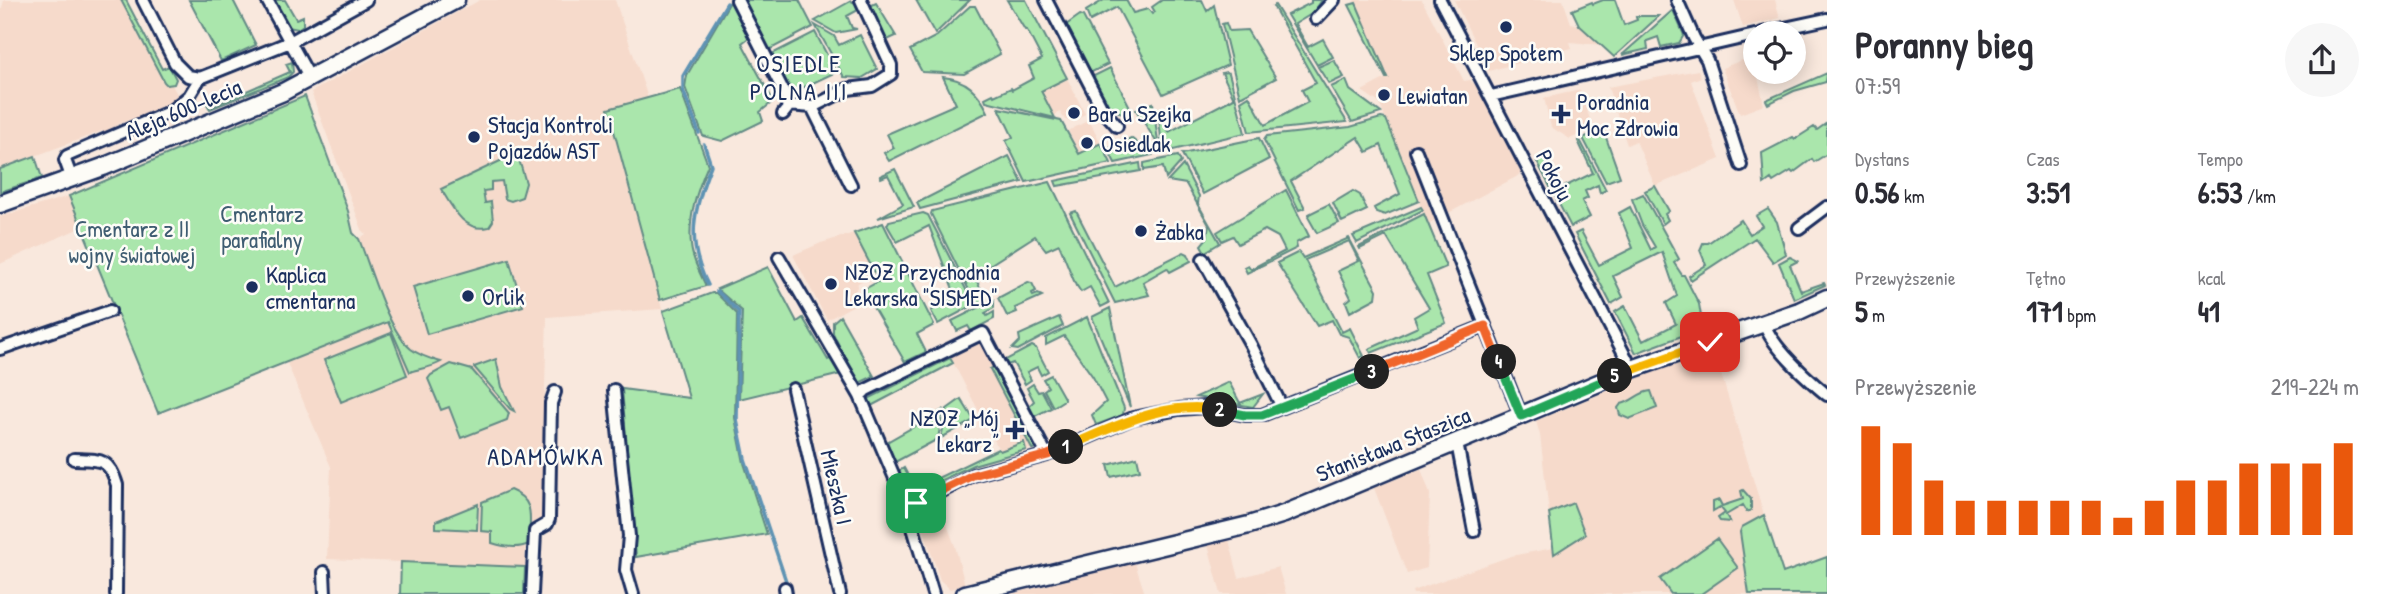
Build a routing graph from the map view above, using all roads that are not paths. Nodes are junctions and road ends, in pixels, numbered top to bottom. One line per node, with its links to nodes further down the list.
1 (143, 0): 17 (street, Aleja 600-lecia)
2 (267, 0): 15 (street)
3 (366, 0): 15 (street, Aleja 600-lecia)
4 (456, 0): 18 (street, Aleja 600-lecia)
5 (737, 0): 20 (street)
6 (860, 0): 20 (street)
7 (1046, 0): 21 (street)
8 (1334, 0): 11 (street)
9 (1440, 0): 19 (street, Pokoju)
10 (1677, 0): 16 (street)
11 (1316, 19)
12 (1827, 19): 13 (street)
13 (1806, 24)
14 (1743, 38): 16 (street)
15 (290, 42): 17 (street, Aleja 600-lecia); 18 (street)
16 (1700, 48): 19 (street); 23 (street)
17 (200, 78): 24 (street, Aleja 600-lecia)
18 (310, 78): 24 (street, Aleja 600-lecia)
19 (1491, 96): 36 (street, Pokoju)
20 (811, 107): 25 (street)
21 (1117, 126)
22 (1416, 151): 34 (street)
23 (1741, 166)
24 (72, 179): 26 (street, Aleja 600-lecia)
25 (852, 185)
26 (0, 204)
27 (1827, 207): 28 (street)
28 (1799, 228)
29 (779, 257): 41 (street)
30 (1203, 259): 42 (street)
31 (1827, 298): 33 (street, Stanisława Staszica)
32 (110, 311): 35 (street)
33 (1764, 323): 36 (street, Stanisława Staszica); 40 (street)
34 (1485, 326): 42 (street); 43 (street)
35 (0, 349)
36 (1632, 369): 43 (street, Stanisława Staszica)
37 (793, 389): 54 (street, Mieszka I)
38 (614, 390): 53 (street)
39 (555, 392): 52 (street)
40 (1827, 395)
41 (860, 396): 45 (street); 47 (street)
42 (1282, 407): 45 (street)
43 (1521, 416): 44 (street, Stanisława Staszica)
44 (1457, 443): 48 (street); 56 (street, Stanisława Staszica)
45 (1048, 455): 47 (street)
46 (74, 459): 50 (street)
47 (910, 508): 55 (street)
48 (1474, 531)
49 (324, 572): 51 (street)
50 (116, 594)
51 (326, 594)
52 (532, 594)
53 (633, 594)
54 (840, 594)
55 (933, 594)
56 (965, 594)

